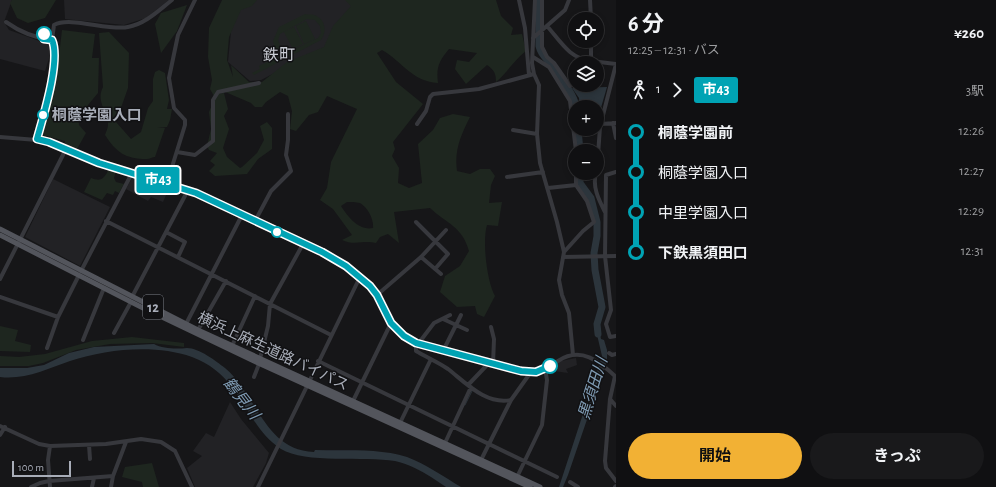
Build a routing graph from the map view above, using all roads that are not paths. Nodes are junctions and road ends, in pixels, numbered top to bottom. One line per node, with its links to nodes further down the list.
1 (172, 0): 13 (street)
2 (195, 0): 36 (street)
3 (519, 0): 19 (street)
4 (535, 0): 12 (street)
5 (542, 0): 11 (street)
6 (569, 0): 10 (street)
7 (590, 0): 8 (street)
8 (591, 12)
9 (6, 22): 13 (street)
10 (547, 26): 11 (street); 15 (street)
11 (542, 31): 12 (street); 14 (street)
12 (534, 37): 16 (street)
13 (52, 40): 33 (street)
14 (546, 54): 16 (street); 21 (street)
15 (574, 56)
16 (535, 58): 19 (street); 34 (street)
17 (604, 63): 18 (street)
18 (616, 64): 22 (street)
19 (531, 74): 27 (street); 30 (street)
20 (259, 83): 36 (street)
21 (568, 83)
22 (610, 91): 23 (street); 24 (street)
23 (616, 91)
24 (604, 113)
25 (288, 114): 50 (street)
26 (615, 123): 28 (street); 32 (street)
27 (417, 124)
28 (604, 124)
29 (513, 130): 30 (street)
30 (537, 134): 38 (street)
31 (0, 137): 33 (street)
32 (616, 138)
33 (37, 139): 35 (street)
34 (575, 144)
35 (66, 149): 37 (street); 57 (street)
36 (177, 152): 43 (street)
37 (132, 172): 43 (street); 49 (street)
38 (543, 172): 40 (street); 45 (street)
39 (616, 172): 47 (street)
40 (507, 177)
41 (576, 180): 44 (street)
42 (594, 180): 47 (street)
43 (167, 183): 46 (street)
44 (576, 185): 45 (street); 60 (street)
45 (548, 188): 60 (street)
46 (188, 190): 48 (street); 54 (street)
47 (605, 213): 61 (street)
48 (242, 215): 50 (street); 67 (street)
49 (106, 221): 59 (street); 66 (street)
50 (255, 221): 58 (street)
51 (416, 222): 56 (street)
52 (0, 229): 57 (main road, 横浜上麻生道路バイパス / 12)
53 (446, 230): 56 (street)
54 (166, 232): 59 (street); 63 (street)
55 (0, 235): 57 (main road, 横浜上麻生道路バイパス / 12)
56 (435, 240): 64 (street); 65 (street)
57 (19, 242): 66 (main road, 横浜上麻生道路バイパス / 12); 70 (street)
58 (303, 244): 69 (street); 77 (street)
59 (159, 247): 63 (street); 76 (street)
60 (564, 255): 61 (street); 98 (street)
61 (604, 256): 62 (street); 90 (street)
62 (616, 256)
63 (178, 257): 67 (street)
64 (421, 257): 65 (street); 73 (street)
65 (435, 269): 68 (street)
66 (80, 273): 72 (main road, 横浜上麻生道路バイパス / 12); 76 (main road, 横浜上麻生道路バイパス / 12); 80 (street)
67 (212, 274): 71 (street); 83 (street)
68 (441, 274)
69 (360, 278): 73 (street); 89 (street)
70 (0, 279)
71 (226, 281): 75 (street); 86 (street)
72 (104, 288): 76 (main road, 横浜上麻生道路バイパス / 12); 91 (street)
73 (377, 295): 82 (street)
74 (0, 296): 80 (street)
75 (255, 296): 77 (street); 93 (street)
76 (132, 299): 83 (main road, 横浜上麻生道路バイパス / 12); 88 (street); 100 (main road, 横浜上麻生道路バイパス / 12)
77 (270, 304): 89 (street); 100 (street)
78 (450, 315): 81 (street)
79 (461, 315): 84 (street)
80 (58, 317): 94 (street)
81 (443, 319): 84 (street); 92 (street)
82 (391, 323): 92 (street); 107 (street)
83 (186, 324): 86 (main road, 横浜上麻生道路バイパス / 12)
84 (456, 325): 87 (street); 95 (street)
85 (491, 327): 102 (street)
86 (198, 330): 93 (main road, 横浜上麻生道路バイパス / 12)
87 (467, 330)
88 (114, 333)
89 (331, 335): 101 (street)
90 (616, 336)
91 (83, 340)
92 (417, 344): 95 (street); 99 (street)
93 (232, 346): 100 (main road, 横浜上麻生道路バイパス / 12)
94 (47, 348)
95 (443, 351): 102 (street)
96 (609, 353): 97 (street)
97 (616, 354)
98 (573, 355): 103 (street); 105 (street)
99 (431, 359): 109 (street); 113 (street)
100 (260, 361): 106 (street); 108 (main road, 横浜上麻生道路バイパス / 12)
101 (318, 361): 107 (street); 108 (street)
102 (491, 363): 104 (street); 109 (street)
103 (545, 368): 104 (street); 126 (street)
104 (531, 372): 110 (street)
105 (616, 376): 111 (street)
106 (254, 377)
107 (362, 382): 112 (street); 113 (street)
108 (307, 383): 112 (main road, 横浜上麻生道路バイパス / 12); 139 (street); 140 (main road, 横浜上麻生道路バイパス / 12)
109 (470, 386): 110 (street); 116 (street)
110 (511, 400): 121 (street)
111 (610, 400): 114 (street); 132 (street)
112 (353, 401): 115 (main road, 横浜上麻生道路バイパス / 12)
113 (409, 405): 115 (street); 116 (street)
114 (616, 406)
115 (400, 423): 120 (main road, 横浜上麻生道路バイパス / 12)
116 (453, 426): 120 (street); 121 (street)
117 (2, 427): 118 (street); 123 (street)
118 (0, 435)
119 (126, 442): 122 (street); 127 (street); 138 (street)
120 (445, 443): 125 (main road, 横浜上麻生道路バイパス / 12)
121 (489, 443): 125 (street); 126 (street)
122 (90, 445): 123 (street); 124 (street)
123 (50, 446): 131 (street)
124 (90, 459)
125 (481, 460): 128 (main road, 横浜上麻生道路バイパス / 12)
126 (525, 461): 128 (street); 129 (street)
127 (113, 476): 130 (street); 137 (street)
128 (517, 477): 141 (main road, 横浜上麻生道路バイパス / 12)
129 (557, 477)
130 (94, 478): 131 (street); 136 (street)
131 (49, 481): 134 (street); 135 (street)
132 (616, 481)
133 (570, 482): 142 (street)
134 (31, 487)
135 (50, 487)
136 (92, 487)
137 (111, 487)
138 (192, 487)
139 (258, 487)
140 (530, 487)
141 (540, 487)
142 (578, 487)

